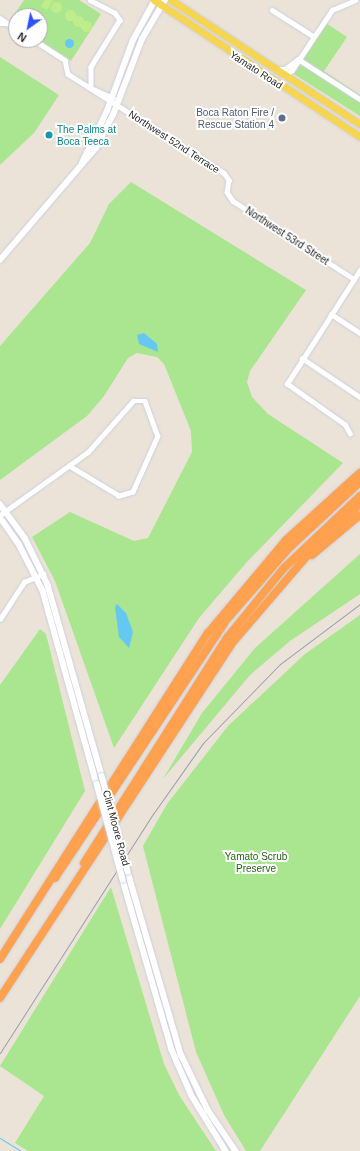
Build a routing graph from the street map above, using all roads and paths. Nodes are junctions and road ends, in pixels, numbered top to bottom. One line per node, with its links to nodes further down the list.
1 (90, 0): 15 (street)
2 (155, 0): 6 (main road, Yamato Road); 16 (street)
3 (171, 0): 12 (main road, Yamato Road)
4 (355, 0): 5 (street)
5 (343, 1): 8 (street)
6 (164, 3): 10 (main road, Yamato Road); 18 (street)
7 (272, 10): 8 (street)
8 (313, 36): 11 (street)
9 (46, 48): 15 (street)
10 (224, 49): 13 (main road); 14 (main road, Yamato Road)
11 (298, 59): 12 (street); 13 (street); 17 (street)
12 (273, 68): 13 (main road, Yamato Road)
13 (284, 76): 19 (main road, Yamato Road)
14 (282, 86): 19 (main road); 20 (main road, Yamato Road)
15 (91, 88): 16 (street)
16 (112, 99): 18 (street); 24 (street)
17 (360, 100)
18 (117, 105): 24 (street); 25 (street, Northwest 52nd Terrace)
19 (330, 105): 21 (main road, Yamato Road)
20 (328, 116): 22 (main road); 23 (main road, Yamato Road)
21 (360, 124)
22 (360, 132)
23 (360, 137)
24 (79, 169): 26 (street)
25 (228, 187): 28 (street, Northwest 53rd Street)
26 (0, 260)
27 (360, 271): 28 (street)
28 (354, 279): 29 (street)
29 (331, 314): 30 (street); 31 (street)
30 (360, 333)
31 (302, 358): 32 (street); 33 (street)
32 (360, 397)
33 (350, 434)
34 (69, 466): 34 (street); 42 (street)
35 (360, 468): 38 (highway)
36 (360, 473): 38 (highway)
37 (360, 482): 50 (highway)
38 (342, 487): 50 (highway)
39 (360, 496): 49 (highway)
40 (0, 504): 42 (street, Clint Moore Road)
41 (360, 504): 45 (highway)
42 (6, 511): 44 (street); 46 (street, Clint Moore Road)
43 (360, 515): 45 (highway)
44 (0, 516): 47 (street, Clint Moore Road)
45 (294, 569): 49 (highway)
46 (43, 574): 47 (street); 54 (street, Clint Moore Road, bridge)
47 (36, 576): 48 (street); 53 (street, Clint Moore Road, bridge)
48 (0, 619)
49 (76, 880): 52 (highway)
50 (41, 894): 51 (highway)
51 (0, 959)
52 (0, 998)
53 (226, 1151)
54 (236, 1151)

